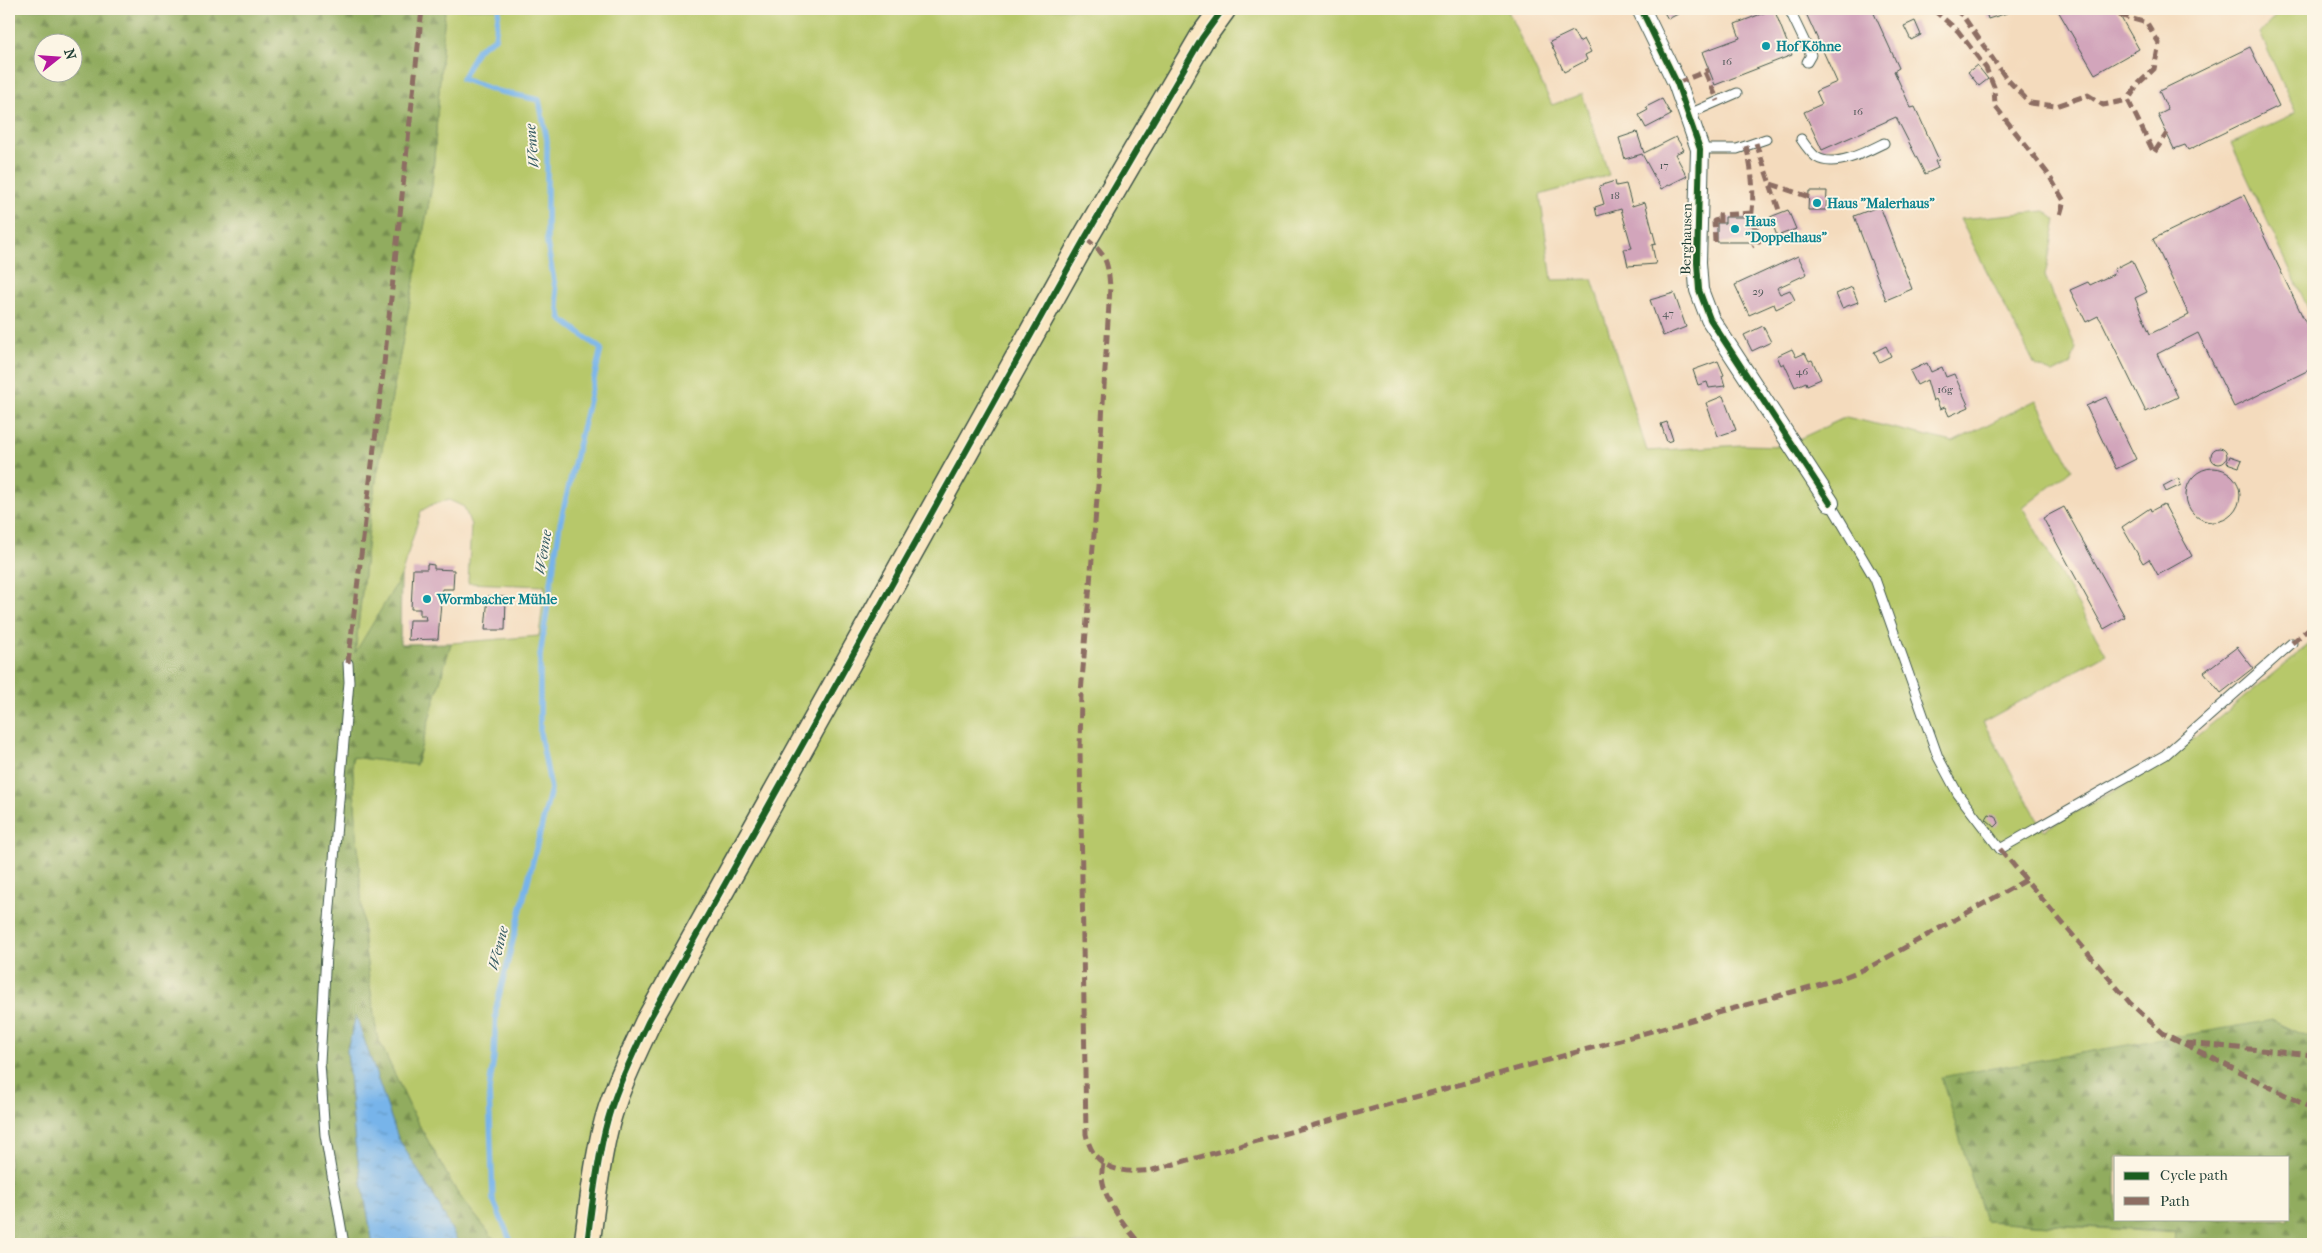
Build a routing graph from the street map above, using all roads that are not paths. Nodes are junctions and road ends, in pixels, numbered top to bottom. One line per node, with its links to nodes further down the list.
1 (1223, 9): 15 (street)
2 (1641, 9): 6 (street, Berghausen)
3 (1790, 9): 4 (lane)
4 (1808, 62)
5 (1738, 93): 6 (lane)
6 (1689, 114): 10 (street, Berghausen)
7 (1766, 139): 10 (lane)
8 (1801, 139): 9 (lane)
9 (1884, 143)
10 (1700, 149): 11 (street, Berghausen)
11 (1830, 503): 12 (lane)
12 (2292, 643)
13 (348, 662): 14 (lane)
14 (344, 1244)
15 (588, 1244)

